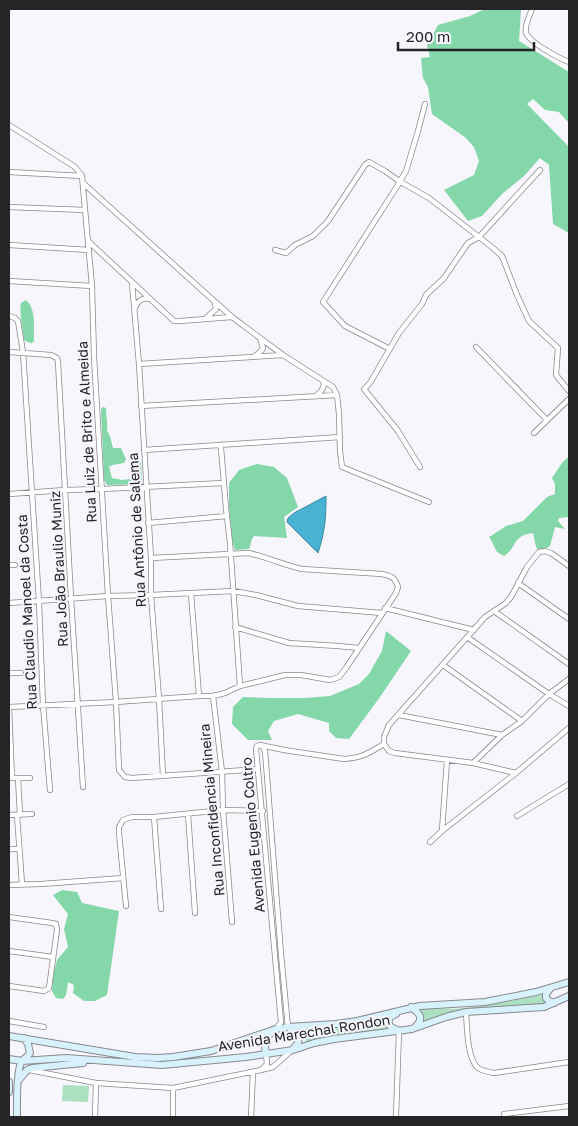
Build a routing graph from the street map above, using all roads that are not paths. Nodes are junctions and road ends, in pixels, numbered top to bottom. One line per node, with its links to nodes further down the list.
1 (532, 9): 2 (street)
2 (569, 62)
3 (425, 104): 9 (street)
4 (9, 125): 7 (street)
5 (540, 170): 12 (street)
6 (9, 172): 7 (street)
7 (82, 176): 8 (street, Rua Luiz de Brito e Almeida)
8 (82, 182): 11 (street, Rua Luiz de Brito e Almeida); 21 (street)
9 (400, 182): 12 (street); 16 (street); 28 (street)
10 (9, 208): 11 (street)
11 (85, 210): 13 (street, Rua Luiz de Brito e Almeida)
12 (480, 237): 28 (street); 35 (street)
13 (88, 242): 15 (street, Rua Luiz de Brito e Almeida); 18 (street)
14 (9, 245): 15 (street)
15 (89, 250): 19 (street, Rua Luiz de Brito e Almeida)
16 (275, 250)
17 (9, 281): 19 (street)
18 (132, 283): 20 (street); 22 (street, Rua Antônio de Salema)
19 (92, 286): 48 (street, Rua Luiz de Brito e Almeida)
20 (151, 300): 22 (street); 25 (street)
21 (215, 302): 24 (street); 25 (street)
22 (134, 310): 33 (street, Rua Antônio de Salema)
23 (11, 316): 30 (street, Rua Claudio Manoel da Costa)
24 (232, 316): 25 (street); 26 (street)
25 (205, 319)
26 (259, 337): 31 (street); 32 (street)
27 (476, 347): 40 (street)
28 (390, 349): 45 (street)
29 (9, 352): 30 (street)
30 (23, 352): 49 (street, Rua João Braulio Muniz); 50 (street, Rua Claudio Manoel da Costa)
31 (283, 355): 32 (street); 34 (street)
32 (252, 357): 33 (street)
33 (139, 364): 39 (street, Rua Antônio de Salema)
34 (323, 381): 36 (street); 37 (street)
35 (569, 390)
36 (337, 395): 37 (street); 42 (street)
37 (314, 396): 39 (street)
38 (569, 399): 40 (street)
39 (141, 406): 44 (street, Rua Antônio de Salema)
40 (547, 420): 41 (street)
41 (534, 433)
42 (340, 437): 43 (street); 52 (street)
43 (222, 445): 44 (street); 46 (street)
44 (144, 450): 47 (street, Rua Antônio de Salema)
45 (420, 467)
46 (224, 483): 47 (street); 53 (street)
47 (146, 486): 48 (street); 54 (street, Rua Antônio de Salema)
48 (102, 489): 49 (street); 64 (street, Rua Luiz de Brito e Almeida)
49 (65, 490): 50 (street); 65 (street, Rua João Braulio Muniz)
50 (32, 493): 51 (street); 66 (street, Rua Claudio Manoel da Costa)
51 (9, 494)
52 (429, 502)
53 (227, 516): 54 (street); 55 (street)
54 (148, 522): 56 (street, Rua Antônio de Salema)
55 (230, 555): 56 (street); 61 (street); 68 (street)
56 (151, 558): 63 (street, Rua Antônio de Salema)
57 (9, 565): 58 (street)
58 (15, 565)
59 (569, 566): 60 (street)
60 (518, 583): 69 (street); 71 (street)
61 (233, 591): 62 (street); 70 (street); 72 (street)
62 (191, 593): 63 (street); 83 (street)
63 (151, 595): 64 (street); 85 (street, Rua Antônio de Salema)
64 (108, 596): 65 (street); 86 (street, Rua Luiz de Brito e Almeida)
65 (72, 598): 66 (street); 87 (street, Rua João Braulio Muniz)
66 (38, 602): 67 (street); 88 (street, Rua Claudio Manoel da Costa)
67 (9, 604)
68 (385, 608): 70 (street); 73 (street)
69 (494, 611): 73 (street); 76 (street)
70 (382, 613): 75 (street)
71 (569, 619)
72 (235, 627): 75 (street); 81 (street)
73 (474, 630): 74 (street)
74 (467, 637): 77 (street); 82 (street)
75 (359, 648): 81 (street)
76 (569, 664)
77 (443, 665): 91 (street); 92 (street)
78 (9, 673): 79 (street)
79 (21, 673)
80 (569, 679): 82 (street)
81 (240, 686): 84 (street)
82 (549, 694): 89 (street); 92 (street)
83 (199, 696): 84 (street); 85 (street)
84 (213, 696): 101 (street, Rua Inconfidencia Mineira)
85 (159, 699): 86 (street); 103 (street, Rua Antônio de Salema)
86 (116, 702): 87 (street); 103 (street, Rua Luiz de Brito e Almeida)
87 (78, 703): 88 (street); 107 (street, Rua João Braulio Muniz)
88 (43, 705): 90 (street); 108 (street, Rua Claudio Manoel da Costa)
89 (569, 706)
90 (9, 707): 95 (street)
91 (399, 715): 94 (street); 96 (street)
92 (522, 721): 94 (street)
93 (569, 728): 102 (street)
94 (502, 735): 99 (street)
95 (10, 741): 104 (street)
96 (384, 744): 97 (street); 98 (street)
97 (260, 745): 100 (street, Avenida Eugenio Coltro); 111 (street, Avenida Eugenio Coltro)
98 (447, 760): 99 (street); 118 (street)
99 (473, 763): 102 (street)
100 (258, 769): 101 (street); 110 (street, Avenida Eugenio Coltro)
101 (222, 772): 103 (street); 109 (street, Rua Inconfidencia Mineira)
102 (516, 773): 118 (street)
103 (163, 776)
104 (13, 778): 105 (street); 115 (street)
105 (30, 778)
106 (569, 784): 116 (street)
107 (84, 787)
108 (50, 790)
109 (223, 810): 110 (street); 113 (street); 131 (street, Rua Inconfidencia Mineira)
110 (262, 811): 111 (street); 126 (street, Avenida Eugenio Coltro)
111 (270, 812): 125 (street, Avenida Eugenio Coltro)
112 (32, 814): 115 (street)
113 (188, 814): 117 (street); 129 (street)
114 (9, 815): 115 (street)
115 (18, 815): 121 (street)
116 (517, 816)
117 (154, 817): 122 (street); 128 (street)
118 (442, 831): 119 (street)
119 (430, 842)
120 (9, 849): 121 (street)
121 (19, 849): 124 (street)
122 (123, 878): 124 (street); 127 (street)
123 (9, 884): 124 (street)
124 (22, 884)
125 (276, 884): 126 (street); 133 (street, Avenida Eugenio Coltro)
126 (269, 885): 133 (street, Avenida Eugenio Coltro)
127 (126, 906)
128 (161, 909)
129 (195, 913)
130 (9, 917): 134 (street)
131 (232, 922)
132 (9, 951): 134 (street)
133 (278, 955): 144 (street, Avenida Eugenio Coltro); 145 (street, Avenida Eugenio Coltro)
134 (53, 957): 136 (street)
135 (569, 982): 137 (main road, Avenida Marechal Rondon)
136 (9, 986)
137 (551, 988): 139 (main road); 140 (main road, Avenida Marechal Rondon)
138 (569, 996): 139 (main road, Avenida Marechal Rondon)
139 (554, 1003): 141 (main road, Avenida Marechal Rondon)
140 (408, 1008): 144 (main road, Avenida Marechal Rondon); 146 (main road); 147 (main road)
141 (466, 1012): 146 (main road, Avenida Marechal Rondon); 157 (street)
142 (9, 1021): 143 (street)
143 (44, 1027)
144 (288, 1027): 145 (main road, Avenida Marechal Rondon); 151 (main road)
145 (276, 1029): 149 (main road, Avenida Marechal Rondon); 150 (main road)
146 (412, 1029): 147 (main road, Avenida Marechal Rondon)
147 (399, 1031): 151 (main road, Avenida Marechal Rondon); 172 (street)
148 (9, 1036): 149 (main road, Avenida Marechal Rondon)
149 (24, 1038): 155 (main road)
150 (265, 1043): 152 (main road); 153 (main road)
151 (292, 1050): 152 (main road, Avenida Marechal Rondon); 159 (street)
152 (276, 1052): 153 (main road, Avenida Marechal Rondon)
153 (266, 1054): 156 (main road, Avenida Marechal Rondon); 159 (street)
154 (9, 1060): 155 (main road, Avenida Marechal Rondon)
155 (22, 1061): 156 (main road, Avenida Marechal Rondon); 161 (main road)
156 (106, 1062): 158 (main road)
157 (569, 1062)
158 (27, 1070): 161 (main road); 163 (street)
159 (262, 1070): 160 (street)
160 (252, 1072): 164 (street); 171 (street)
161 (18, 1081): 168 (main road)
162 (9, 1082): 165 (main road)
163 (96, 1083): 164 (street); 169 (street)
164 (173, 1088): 170 (street)
165 (9, 1092)
166 (569, 1106): 167 (street)
167 (504, 1114)
168 (17, 1117)
169 (95, 1117)
170 (173, 1117)
171 (250, 1117)
172 (396, 1117)

